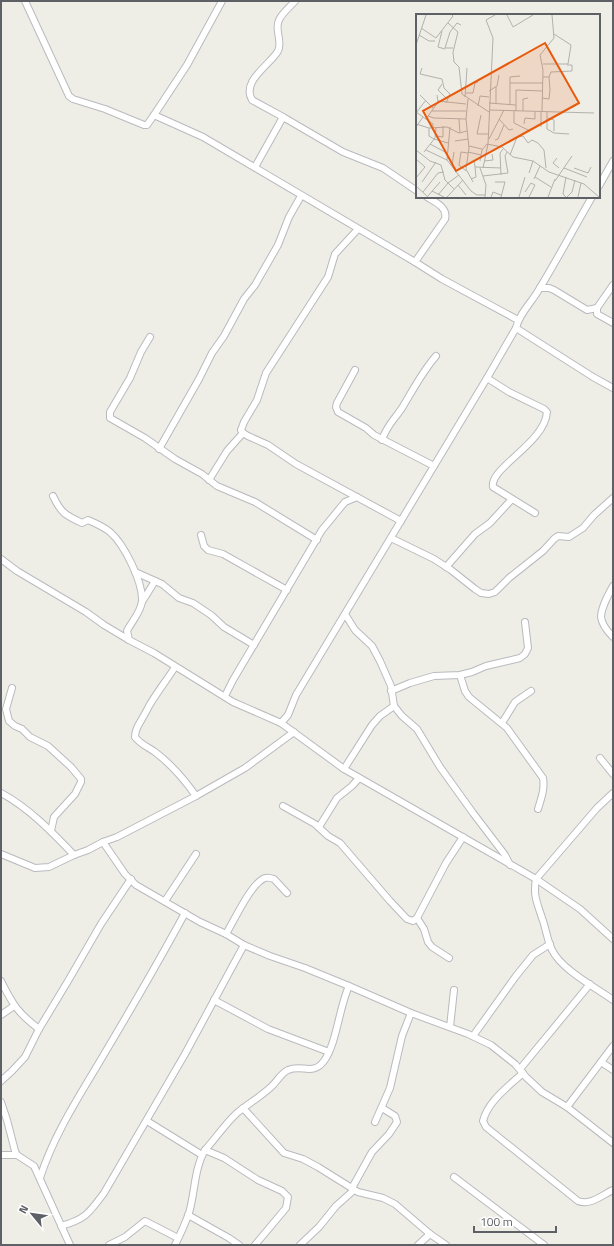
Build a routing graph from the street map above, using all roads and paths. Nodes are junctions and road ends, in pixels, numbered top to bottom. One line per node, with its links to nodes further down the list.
1 (25, 1): 5 (street)
2 (218, 1): 5 (street)
3 (222, 1): 5 (street)
4 (295, 1): 6 (street)
5 (154, 115): 8 (street)
6 (283, 117): 8 (street); 10 (street)
7 (613, 161): 9 (street)
8 (255, 167): 11 (street)
9 (600, 184)
10 (416, 190)
11 (301, 196): 14 (street); 29 (street)
12 (428, 198): 15 (street)
13 (592, 198): 17 (street)
14 (358, 229): 15 (street); 27 (street)
15 (415, 262): 19 (street)
16 (613, 285): 18 (street)
17 (540, 288): 18 (street); 19 (street)
18 (597, 308): 20 (street)
19 (518, 320): 21 (street)
20 (613, 323)
21 (516, 328): 25 (street); 26 (street)
22 (150, 337): 29 (street)
23 (436, 356): 28 (street)
24 (355, 370): 28 (street)
25 (487, 378): 30 (street); 36 (street)
26 (613, 388)
27 (243, 433): 31 (street); 32 (street)
28 (382, 440): 30 (street)
29 (159, 449): 31 (street)
30 (434, 466): 39 (street)
31 (208, 480): 42 (street)
32 (344, 490): 34 (street); 37 (street)
33 (53, 496): 45 (street)
34 (357, 497): 37 (street); 39 (street)
35 (613, 498): 44 (street)
36 (512, 500): 38 (street); 44 (street)
37 (345, 502): 42 (street)
38 (535, 513)
39 (401, 521): 41 (street)
40 (201, 535): 48 (street)
41 (391, 538): 44 (street); 50 (street)
42 (317, 540): 48 (street)
43 (1, 559): 53 (street)
44 (446, 566)
45 (135, 572): 46 (street); 49 (street)
46 (155, 581): 49 (street); 54 (street)
47 (613, 586): 52 (street)
48 (287, 590): 54 (street)
49 (142, 602): 53 (street)
50 (345, 614): 58 (street); 62 (street)
51 (525, 622): 56 (street)
52 (613, 637)
53 (129, 640): 55 (street)
54 (254, 644): 60 (street)
55 (176, 667): 60 (street); 72 (street)
56 (460, 674): 58 (street); 64 (street)
57 (12, 688): 76 (street)
58 (391, 691): 61 (street)
59 (531, 691): 64 (street)
60 (225, 696): 63 (street)
61 (394, 706): 67 (street); 82 (street)
62 (288, 715): 63 (street); 65 (street)
63 (281, 723): 65 (street)
64 (502, 723): 74 (street)
65 (292, 730): 67 (street); 72 (street)
66 (600, 758): 68 (street)
67 (344, 769): 69 (street)
68 (613, 774)
69 (360, 778): 75 (street); 77 (street)
70 (1, 793): 76 (street)
71 (613, 793): 84 (street)
72 (196, 796): 78 (street)
73 (283, 806): 75 (street)
74 (538, 809)
75 (319, 827): 88 (street)
76 (51, 831): 80 (street)
77 (462, 837): 82 (street); 88 (street)
78 (102, 842): 80 (street); 83 (street)
79 (1, 854): 80 (street)
80 (74, 854)
81 (196, 854): 86 (street)
82 (510, 865): 84 (street)
83 (131, 879): 86 (street); 104 (street)
84 (536, 879): 90 (street); 91 (street)
85 (287, 893): 89 (street)
86 (165, 901): 87 (street)
87 (185, 913): 89 (street); 123 (street)
88 (417, 918): 93 (street)
89 (226, 934): 92 (street)
90 (613, 939)
91 (550, 944): 95 (street); 105 (street)
92 (244, 945): 96 (street); 98 (street)
93 (449, 958)
94 (1, 981): 100 (street)
95 (590, 984): 99 (street); 110 (street)
96 (349, 986): 101 (street); 107 (street)
97 (454, 990): 103 (street)
98 (214, 1000): 107 (street); 116 (street)
99 (613, 1000)
100 (14, 1006): 102 (street); 104 (street)
101 (411, 1013): 103 (street); 115 (street)
102 (1, 1015)
103 (450, 1027): 105 (street)
104 (39, 1029): 111 (street)
105 (473, 1036): 110 (street)
106 (613, 1046): 108 (street)
107 (329, 1052): 114 (street)
108 (602, 1062): 109 (street); 113 (street)
109 (613, 1070)
110 (521, 1071): 113 (street); 125 (street)
111 (1, 1080)
112 (1, 1102): 121 (street)
113 (567, 1107): 118 (street)
114 (243, 1108): 119 (street); 124 (street)
115 (382, 1108): 117 (street); 124 (street)
116 (146, 1121): 119 (street); 127 (street)
117 (375, 1122)
118 (613, 1143)
119 (204, 1152): 126 (street); 134 (street)
120 (1, 1155): 121 (street)
121 (17, 1155): 123 (street)
122 (454, 1177): 138 (street)
123 (40, 1178): 127 (street)
124 (353, 1189): 128 (street); 135 (street)
125 (613, 1190)
126 (188, 1214): 129 (street); 133 (street)
127 (61, 1226): 130 (street)
128 (430, 1234): 136 (street); 137 (street)
129 (178, 1238): 131 (street); 132 (street)
130 (70, 1245)
131 (110, 1245)
132 (175, 1245)
133 (239, 1245)
134 (255, 1245)
135 (300, 1245)
136 (418, 1245)
137 (446, 1245)
138 (544, 1245)

